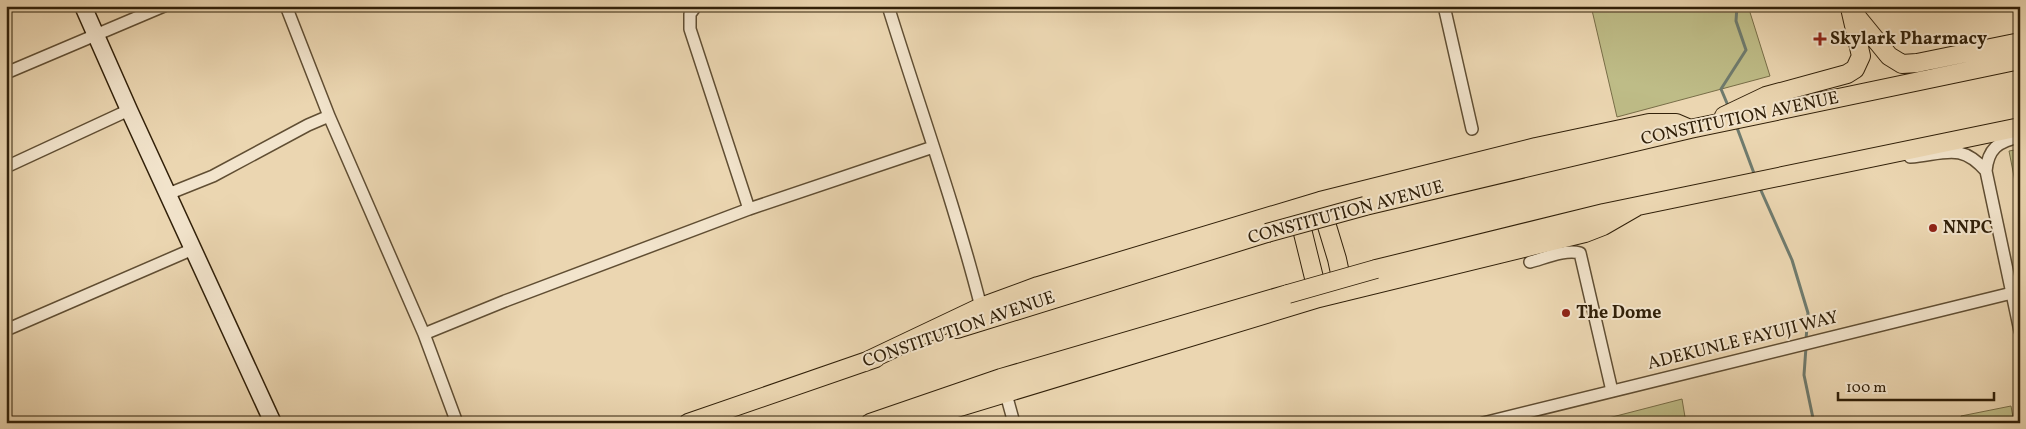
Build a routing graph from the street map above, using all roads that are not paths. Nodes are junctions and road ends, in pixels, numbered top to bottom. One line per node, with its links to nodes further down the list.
1 (83, 6): 8 (street)
2 (164, 6): 8 (street)
3 (286, 6): 13 (street)
4 (888, 6): 18 (street)
5 (1444, 6): 16 (street)
6 (1850, 7): 9 (main road); 14 (main road)
7 (690, 9): 26 (street)
8 (95, 34): 11 (street); 12 (street)
9 (2020, 42)
10 (2020, 60): 14 (main road, CONSTITUTION AVENUE)
11 (6, 73)
12 (129, 110): 20 (street); 22 (street)
13 (329, 116): 22 (street); 35 (street)
14 (1697, 127): 23 (main road); 36 (main road, CONSTITUTION AVENUE, bridge)
15 (2020, 127): 19 (main road)
16 (1472, 129)
17 (2020, 137): 21 (street)
18 (933, 147): 26 (street); 32 (street)
19 (1874, 158): 21 (street); 24 (main road)
20 (6, 167)
21 (1986, 172): 30 (street)
22 (168, 194): 27 (street)
23 (1320, 202): 25 (main road); 29 (main road)
24 (1636, 207): 29 (main road); 42 (main road, bridge)
25 (1297, 208): 31 (main road); 32 (main road)
26 (749, 209): 35 (street)
27 (193, 248): 33 (street); 39 (street)
28 (1530, 262): 37 (street)
29 (1344, 292): 31 (main road)
30 (2016, 292): 34 (street); 37 (street, ADEKUNLE FAYUJI WAY)
31 (1320, 298): 38 (main road)
32 (981, 307): 36 (main road)
33 (6, 330)
34 (2020, 331)
35 (424, 334): 40 (street)
36 (866, 362): 41 (main road, CONSTITUTION AVENUE)
37 (1612, 391): 45 (street, ADEKUNLE FAYUJI WAY)
38 (1006, 394): 43 (main road); 44 (street)
39 (273, 423)
40 (458, 423)
41 (688, 423)
42 (870, 423)
43 (907, 423)
44 (1014, 423)
45 (1483, 423)

